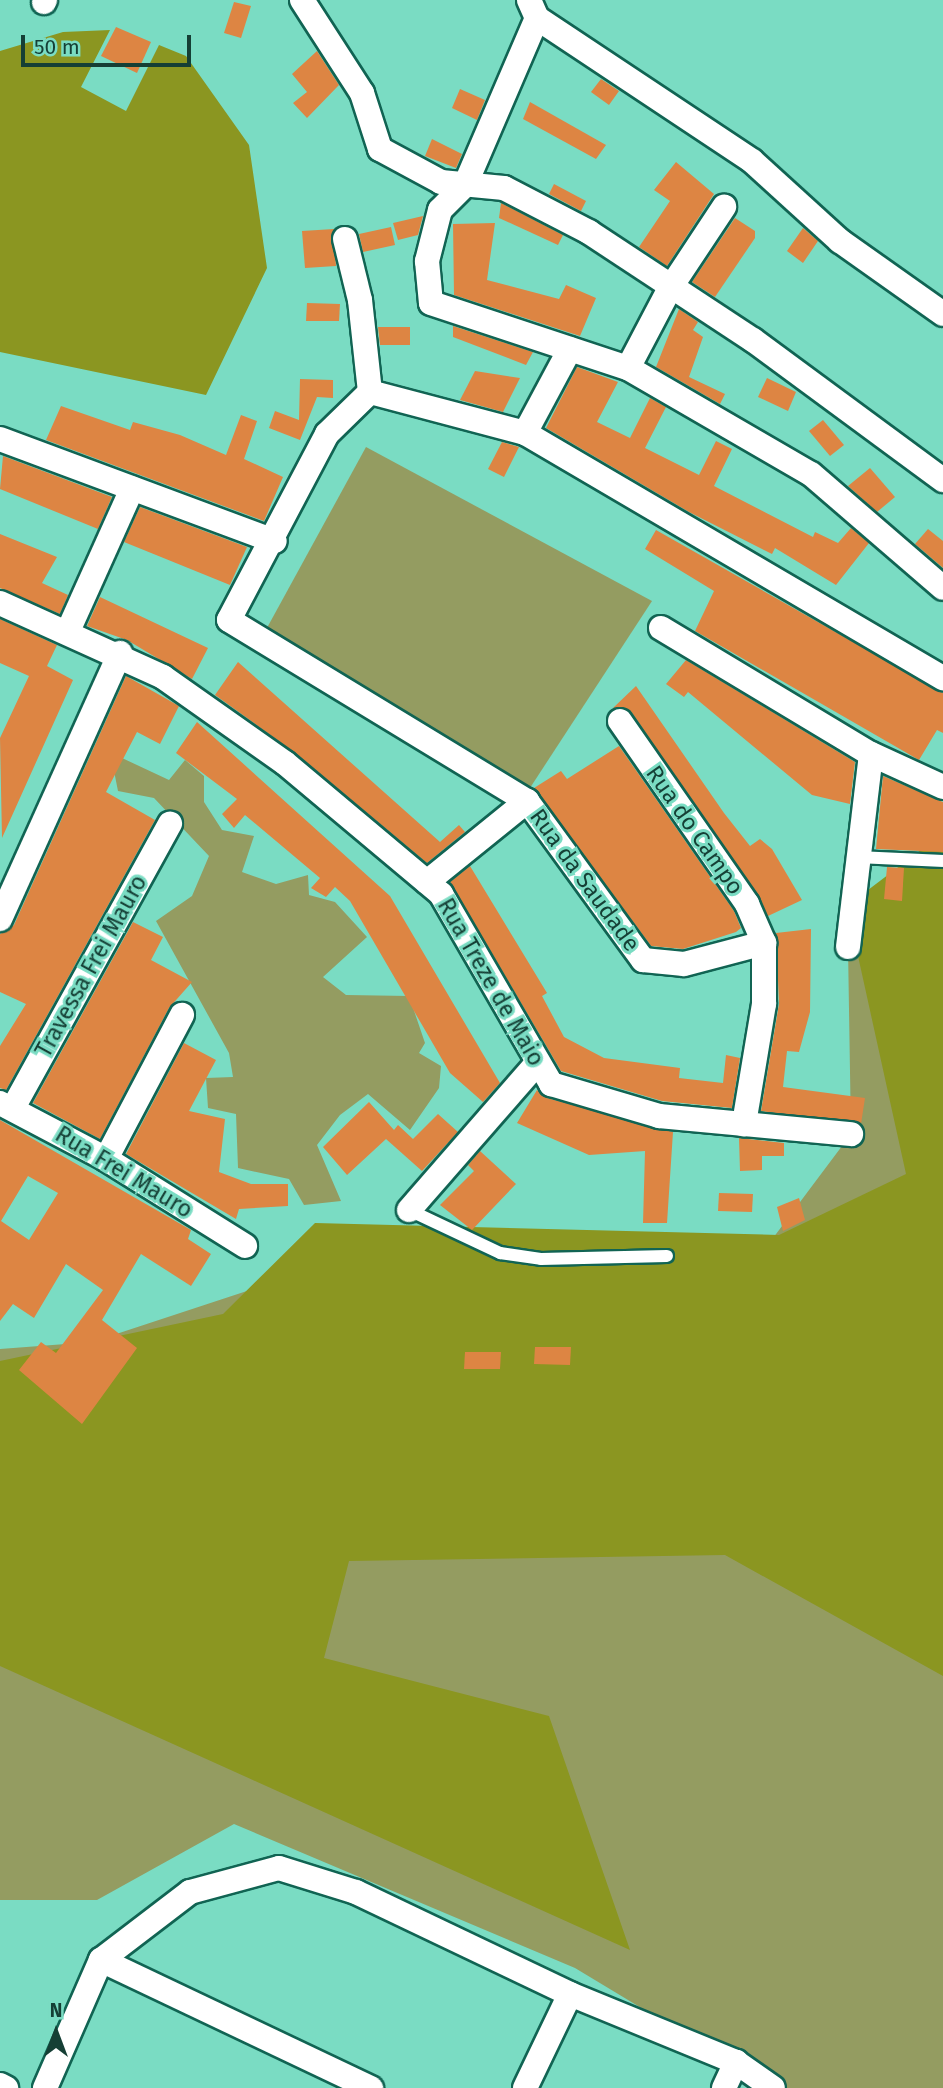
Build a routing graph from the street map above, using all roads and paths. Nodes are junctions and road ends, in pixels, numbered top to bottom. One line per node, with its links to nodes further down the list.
1 (302, 0): 3 (street)
2 (533, 9): 3 (street); 7 (street)
3 (465, 185): 6 (street); 8 (street)
4 (724, 207): 6 (street)
5 (345, 239): 10 (street)
6 (669, 289): 9 (street); 13 (street)
7 (943, 314)
8 (570, 349): 9 (street); 11 (street)
9 (628, 368): 16 (street)
10 (370, 393): 11 (street); 15 (street)
11 (525, 433): 21 (street)
12 (0, 439): 14 (street)
13 (943, 481)
14 (132, 489): 15 (street); 19 (street)
15 (275, 541): 25 (street, Rua da Saudade)
16 (943, 588)
17 (0, 603): 19 (street, Rua Treze de Maio)
18 (661, 628): 23 (street)
19 (69, 629): 20 (street, Rua Treze de Maio)
20 (120, 653): 29 (street, Rua Treze de Maio); 30 (street)
21 (943, 678)
22 (620, 721): 31 (street, Rua do Campo)
23 (871, 754): 24 (street); 27 (street)
24 (943, 787)
25 (527, 801): 29 (street); 31 (street, Rua da Saudade)
26 (170, 824): 35 (street, Travessa Frei Mauro)
27 (858, 857): 28 (lane); 32 (street)
28 (943, 861)
29 (427, 882): 34 (street, Rua Treze de Maio)
30 (0, 919)
31 (764, 943): 36 (street)
32 (848, 947)
33 (182, 1015): 38 (street)
34 (538, 1062): 36 (street, Rua Treze de Maio); 39 (street)
35 (6, 1106): 38 (street, Rua Frei Mauro)
36 (744, 1124): 37 (street, Rua Treze de Maio)
37 (851, 1134)
38 (106, 1159): 40 (street, Rua Frei Mauro)
39 (409, 1210): 41 (lane)
40 (245, 1246)
41 (667, 1256)
42 (101, 1961): 43 (street); 47 (street); 48 (street)
43 (570, 1994): 44 (street); 49 (street)
44 (736, 2062): 50 (street); 51 (street)
45 (0, 2085): 46 (street)
46 (6, 2088)
47 (45, 2088)
48 (371, 2088)
49 (524, 2088)
50 (724, 2088)
51 (773, 2088)

